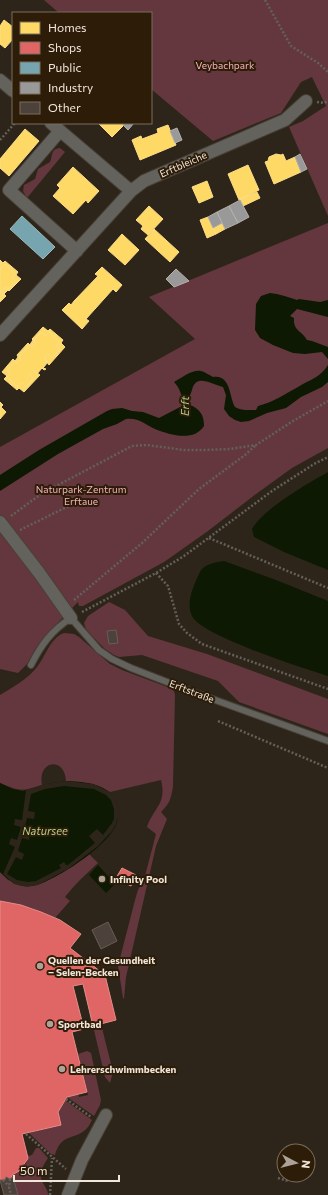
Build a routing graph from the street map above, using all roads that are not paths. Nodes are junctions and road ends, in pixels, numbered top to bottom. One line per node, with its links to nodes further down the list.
1 (0, 80): 2 (street)
2 (12, 90)
3 (306, 101): 5 (street, Erftbleiche)
4 (55, 127): 5 (street); 6 (street)
5 (131, 191): 6 (street, Erftbleiche)
6 (77, 251): 7 (street, Erftbleiche)
7 (0, 335)
8 (1, 523): 9 (street, Erftstraße)
9 (68, 613): 10 (lane); 11 (lane, Erftstraße)
10 (31, 665)
11 (328, 741)
12 (104, 1119): 13 (street)
13 (68, 1195)

